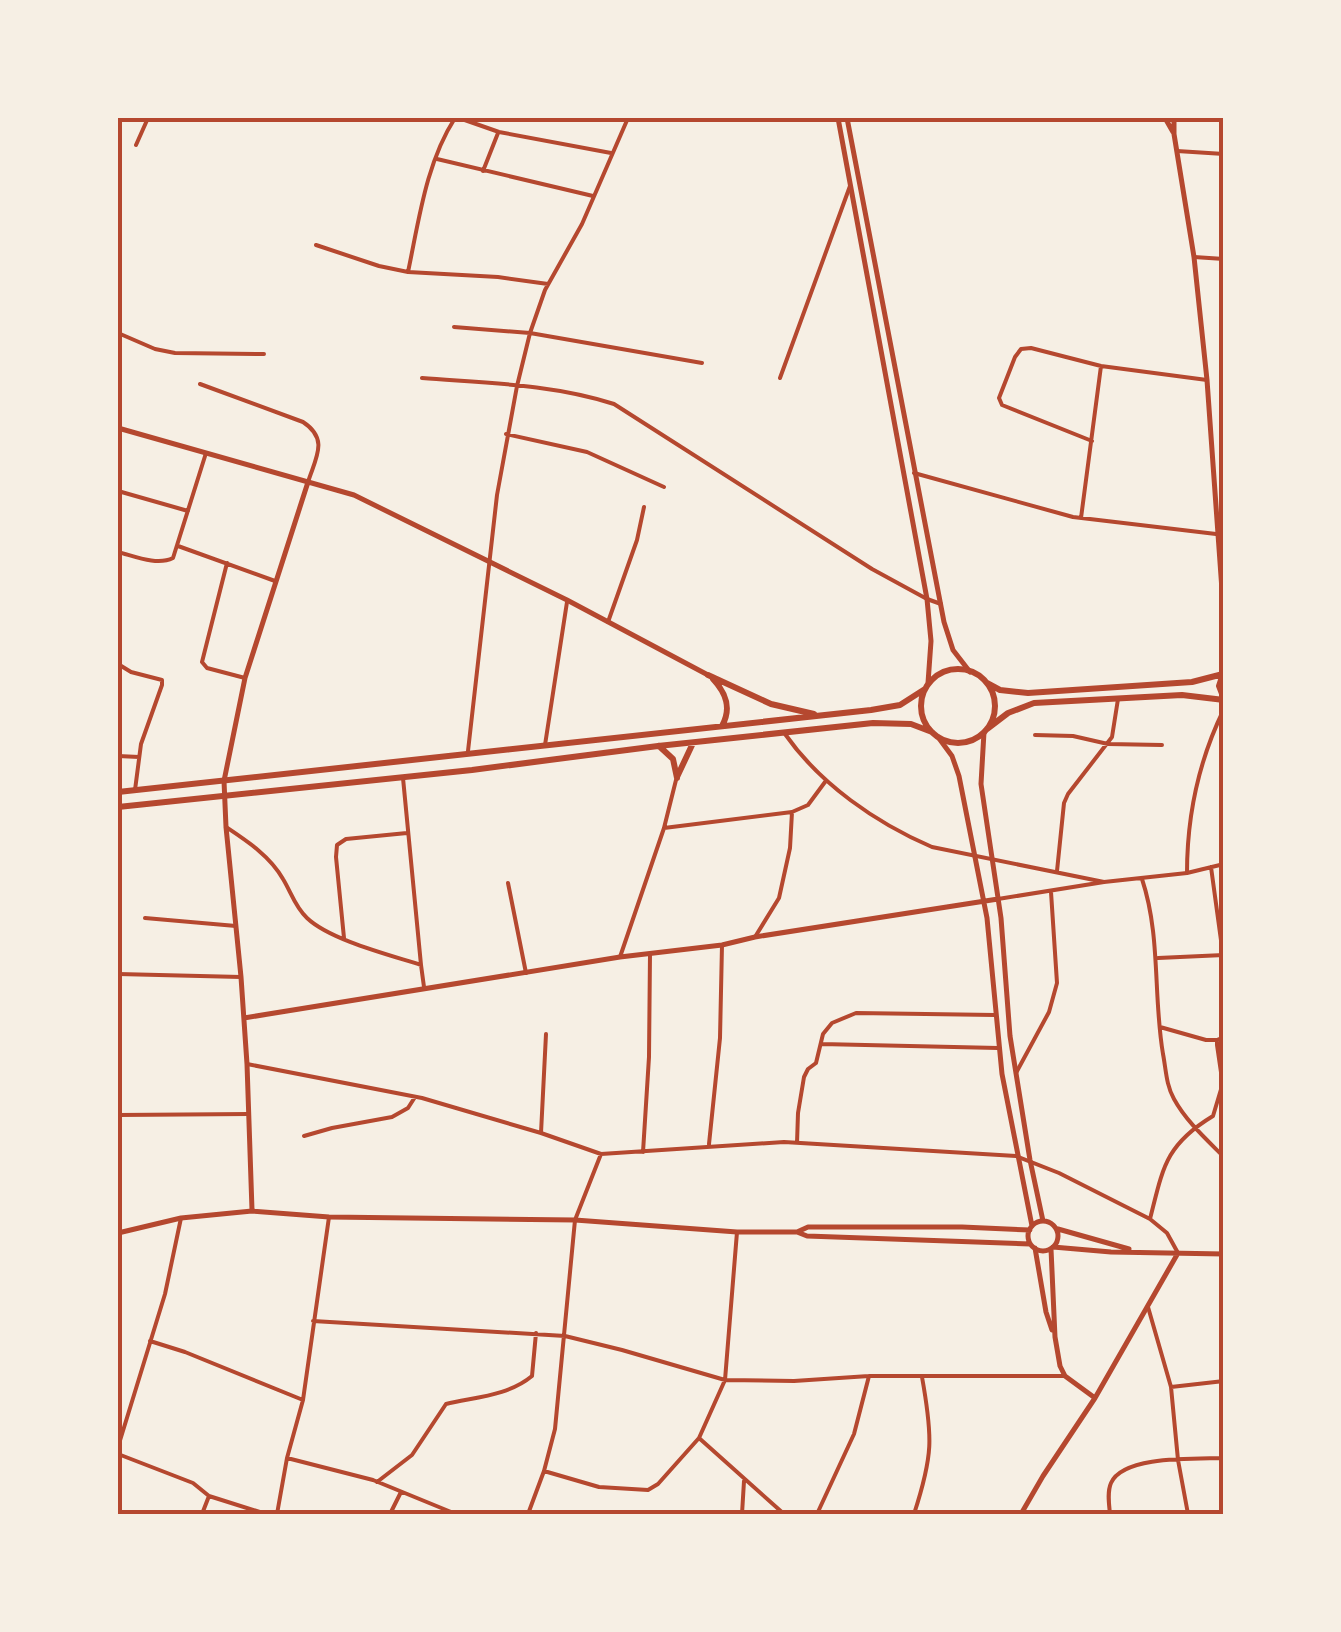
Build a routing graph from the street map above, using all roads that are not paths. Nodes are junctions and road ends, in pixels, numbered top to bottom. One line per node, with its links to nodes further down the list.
1 (148, 118): 10 (street)
2 (457, 118): 8 (street); 14 (street)
3 (628, 118): 12 (street)
4 (838, 118): 16 (street)
5 (847, 118): 38 (street)
6 (1165, 118): 9 (street)
7 (1174, 118): 9 (street)
8 (499, 132): 12 (street); 15 (street)
9 (1174, 134): 11 (street)
10 (136, 144)
11 (1178, 151): 13 (street); 19 (street)
12 (611, 154): 17 (street)
13 (1224, 154)
14 (436, 158): 15 (street); 21 (street)
15 (482, 170): 17 (street)
16 (850, 186): 30 (street); 52 (street)
17 (593, 196): 22 (street)
18 (316, 245): 21 (street)
19 (1194, 257): 20 (street); 31 (street)
20 (1224, 259)
21 (408, 272): 22 (street)
22 (548, 284): 25 (street)
23 (454, 327): 25 (street)
24 (118, 333): 26 (street)
25 (530, 334): 27 (street); 33 (street)
26 (264, 354)
27 (702, 363)
28 (1101, 366): 31 (street); 36 (street); 36 (street)
29 (422, 378): 33 (street)
30 (780, 378)
31 (1206, 380): 45 (street)
32 (200, 384): 39 (street)
33 (516, 386): 35 (street); 52 (street)
34 (118, 428): 37 (street)
35 (506, 434): 40 (street); 48 (street)
36 (1092, 440): 44 (street)
37 (206, 453): 39 (street); 43 (street)
38 (914, 473): 44 (street); 53 (street)
39 (308, 482): 48 (street); 50 (street)
40 (664, 486)
41 (118, 491): 43 (street)
42 (644, 508): 55 (street)
43 (188, 511): 46 (street)
44 (1082, 518): 45 (street)
45 (1216, 534): 54 (street)
46 (178, 546): 47 (street); 49 (street)
47 (118, 552)
48 (489, 561): 51 (street); 77 (street)
49 (227, 563): 50 (street); 60 (street)
50 (275, 582): 60 (street)
51 (567, 600): 55 (street); 74 (street)
52 (926, 600): 53 (street); 62 (street)
53 (941, 604): 57 (street)
54 (1224, 618)
55 (608, 622): 59 (street)
56 (118, 664): 79 (street)
57 (970, 672): 61 (highway); 62 (highway)
58 (1223, 673): 61 (highway); 64 (highway)
59 (708, 675): 66 (highway); 67 (highway)
60 (244, 678): 83 (street)
61 (988, 684): 68 (highway)
62 (927, 686): 66 (highway); 70 (highway)
63 (1118, 699): 64 (highway); 68 (highway); 73 (street)
64 (1224, 699)
65 (1224, 709): 97 (street)
66 (826, 716): 67 (highway)
67 (722, 726): 74 (highway)
68 (985, 731): 70 (highway); 93 (street)
69 (785, 734): 70 (highway); 72 (highway); 82 (street)
70 (935, 734): 92 (street)
71 (1035, 735): 73 (street)
72 (693, 742): 76 (highway); 81 (highway)
73 (1108, 744): 75 (street); 96 (street)
74 (545, 745): 77 (highway)
75 (1162, 745)
76 (658, 746): 80 (highway); 81 (highway)
77 (468, 755): 83 (highway)
78 (118, 756): 79 (street)
79 (138, 757): 84 (street)
80 (403, 778): 86 (highway); 91 (street)
81 (676, 778): 90 (street)
82 (826, 780): 88 (street); 92 (street)
83 (224, 781): 84 (highway); 86 (street)
84 (136, 790): 85 (highway)
85 (118, 792)
86 (224, 795): 87 (highway); 89 (street)
87 (118, 807)
88 (792, 812): 90 (street); 107 (street)
89 (226, 827): 105 (street); 106 (street)
90 (664, 828): 111 (street)
91 (408, 833): 106 (street); 113 (street)
92 (974, 856): 93 (street); 103 (street)
93 (992, 859): 96 (street); 102 (street)
94 (1224, 864): 95 (street)
95 (1211, 866): 97 (street); 110 (street)
96 (1056, 872): 99 (street)
97 (1187, 873): 98 (street)
98 (1142, 878): 99 (street); 112 (street)
99 (1104, 882): 101 (street)
100 (508, 883): 114 (street)
101 (1050, 892): 102 (street); 127 (street)
102 (998, 899): 103 (street); 127 (street)
103 (983, 901): 107 (street); 118 (street)
104 (145, 918): 105 (street)
105 (236, 926): 116 (street)
106 (344, 938): 113 (street)
107 (755, 938): 108 (street)
108 (722, 945): 109 (street); 136 (street)
109 (650, 954): 111 (street); 137 (street)
110 (1223, 955): 112 (street)
111 (620, 957): 114 (street)
112 (1157, 958): 120 (street)
113 (421, 965): 117 (street)
114 (526, 973): 117 (street)
115 (118, 974): 116 (street)
116 (242, 978): 119 (street)
117 (425, 990): 119 (street)
118 (995, 1014): 124 (street); 125 (street)
119 (244, 1018): 126 (street)
120 (1160, 1028): 123 (street); 132 (street)
121 (546, 1034): 133 (street)
122 (1224, 1037): 123 (street)
123 (1216, 1040): 128 (street)
124 (820, 1044): 125 (street); 135 (street)
125 (998, 1048): 139 (street)
126 (247, 1064): 129 (street); 130 (street)
127 (1016, 1074): 141 (street)
128 (1223, 1086): 132 (street)
129 (415, 1096): 133 (street); 134 (street)
130 (248, 1114): 131 (street); 142 (street)
131 (118, 1115)
132 (1194, 1128): 140 (street); 145 (street)
133 (541, 1133): 138 (street)
134 (304, 1136)
135 (796, 1143): 136 (street); 139 (street)
136 (709, 1146): 137 (street)
137 (643, 1152): 138 (street)
138 (600, 1154): 146 (street)
139 (1016, 1156): 141 (street); 148 (street)
140 (1224, 1157)
141 (1030, 1160): 145 (street); 147 (street)
142 (252, 1212): 143 (street); 144 (street)
143 (328, 1217): 146 (street); 159 (street)
144 (181, 1218): 152 (street); 163 (street)
145 (1150, 1219): 156 (street)
146 (575, 1220): 150 (street); 161 (street)
147 (1043, 1221): 148 (street); 149 (street)
148 (1031, 1228): 151 (street); 153 (street)
149 (1056, 1228): 154 (street); 155 (street)
150 (737, 1232): 151 (street); 167 (street)
151 (797, 1232): 153 (street)
152 (118, 1233)
153 (1032, 1246): 154 (street); 162 (street)
154 (1052, 1248): 155 (street); 162 (street)
155 (1142, 1251): 156 (street)
156 (1178, 1253): 157 (street); 158 (street)
157 (1221, 1254)
158 (1148, 1307): 169 (street); 170 (street)
159 (312, 1321): 160 (street); 171 (street)
160 (536, 1332): 161 (street); 180 (street)
161 (566, 1336): 167 (street); 178 (street)
162 (1055, 1337): 166 (street)
163 (150, 1341): 171 (street); 172 (street)
164 (869, 1376): 165 (street); 167 (street); 191 (street)
165 (922, 1376): 166 (street); 192 (street)
166 (1065, 1376): 170 (street)
167 (725, 1380): 173 (street)
168 (1224, 1381): 169 (street)
169 (1171, 1388): 177 (street)
170 (1095, 1398): 193 (street)
171 (303, 1400): 175 (street)
172 (120, 1425): 174 (street)
173 (699, 1438): 178 (street); 179 (street)
174 (118, 1450): 182 (street)
175 (287, 1458): 180 (street); 185 (street)
176 (1224, 1458): 177 (street)
177 (1178, 1460): 194 (street); 195 (street)
178 (544, 1471): 188 (street)
179 (744, 1481): 189 (street); 190 (street)
180 (377, 1482): 181 (street)
181 (400, 1492): 186 (street); 187 (street)
182 (208, 1496): 183 (street); 184 (street)
183 (202, 1514)
184 (266, 1514)
185 (277, 1514)
186 (390, 1514)
187 (456, 1514)
188 (528, 1514)
189 (742, 1514)
190 (784, 1514)
191 (817, 1514)
192 (914, 1514)
193 (1021, 1514)
194 (1110, 1514)
195 (1188, 1514)

